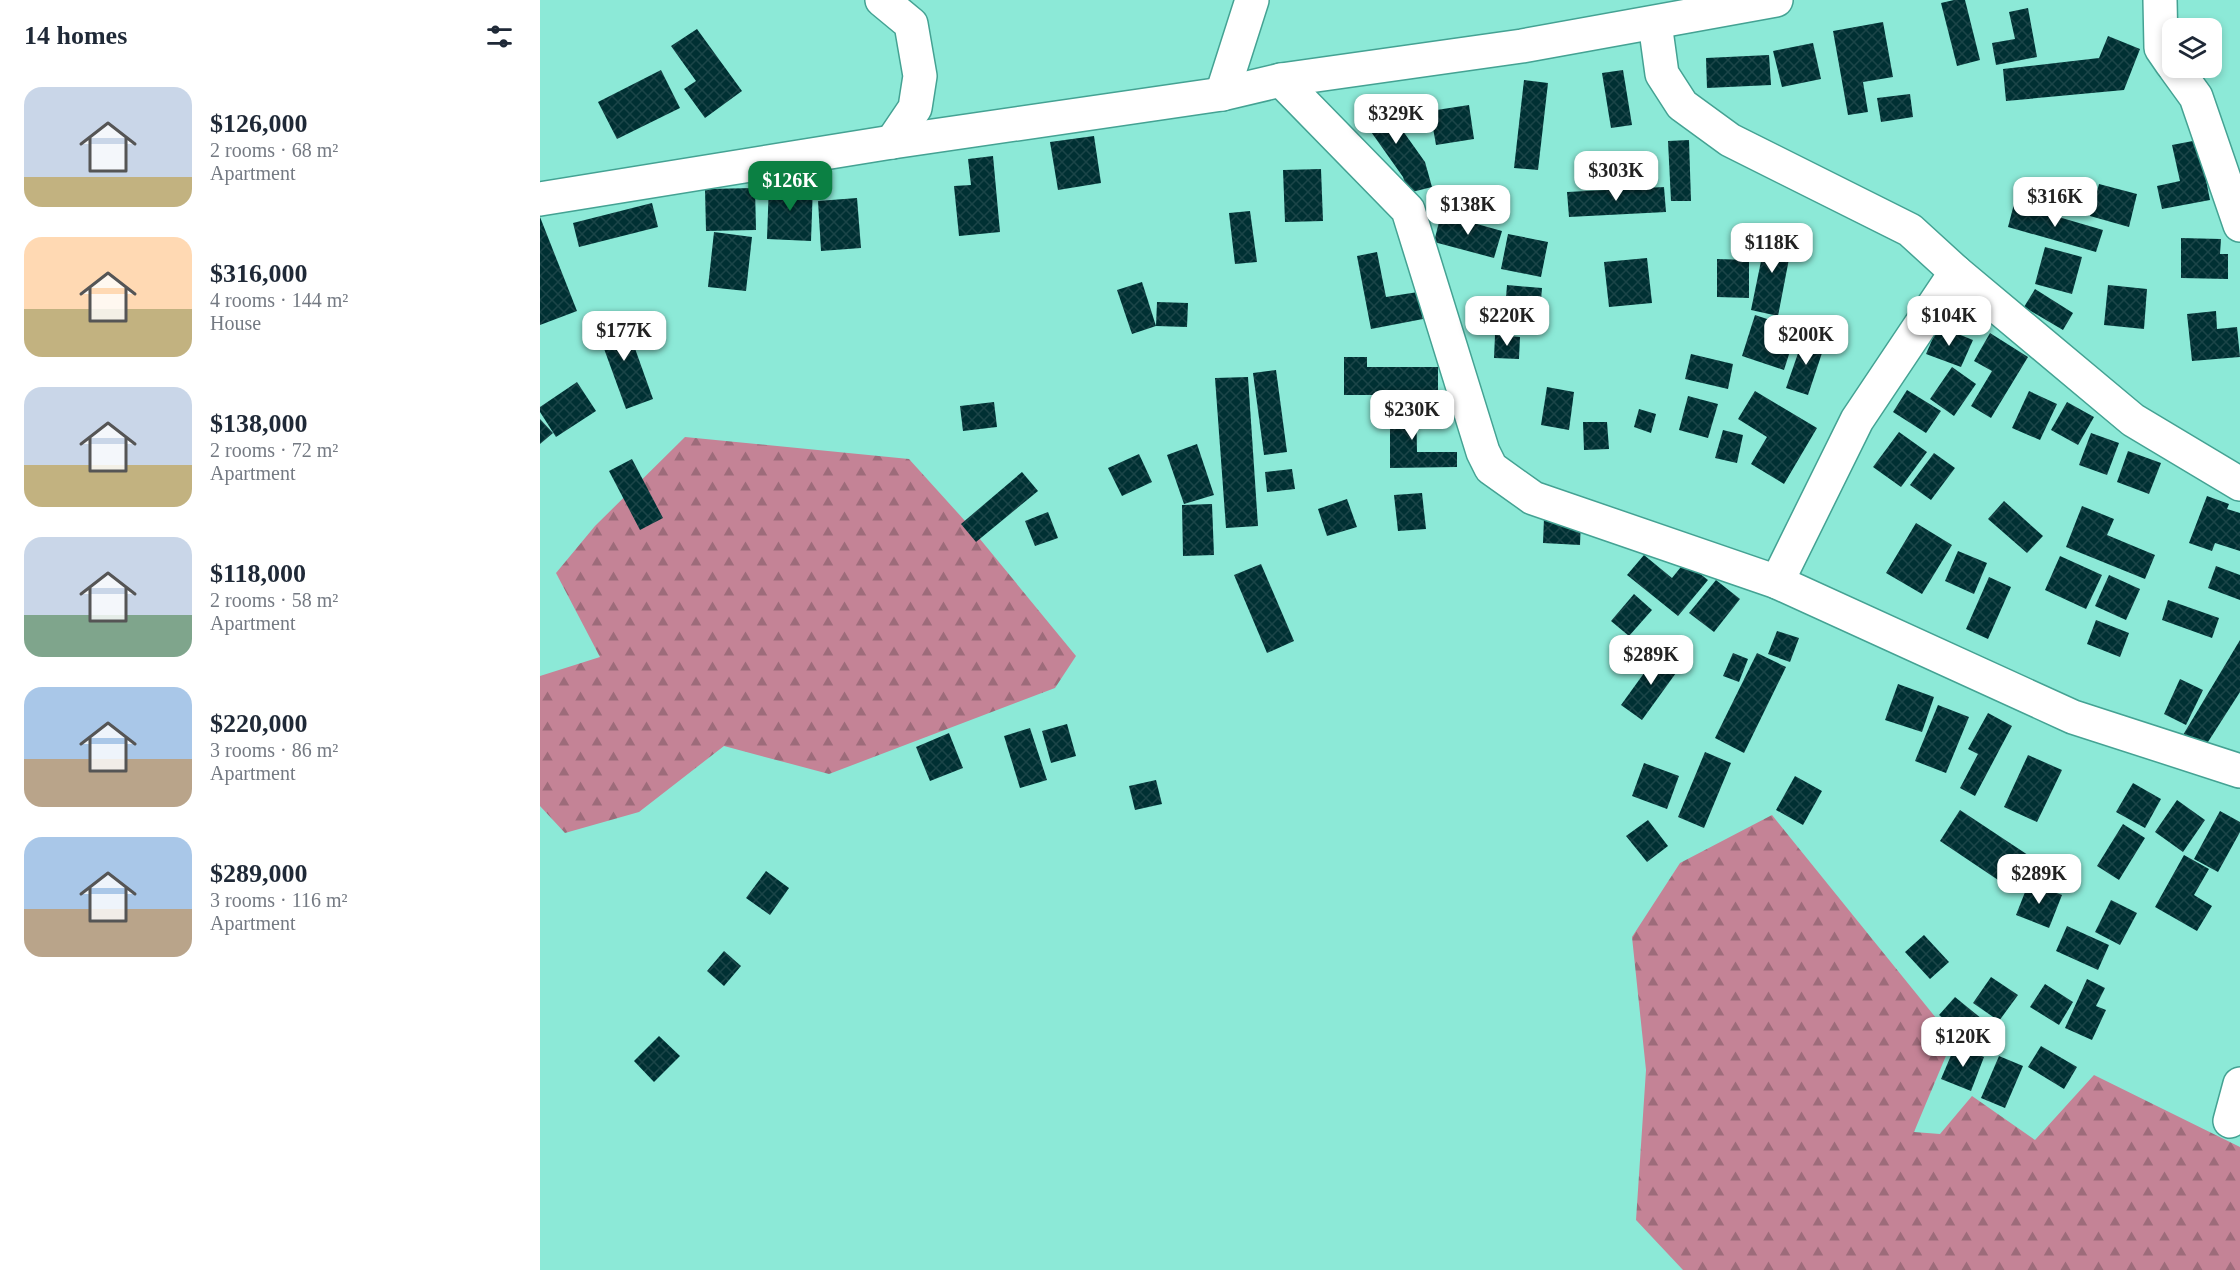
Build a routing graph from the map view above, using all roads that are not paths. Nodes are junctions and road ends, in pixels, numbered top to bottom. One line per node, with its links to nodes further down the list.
1 (882, 0): 10 (street)
2 (1252, 0): 9 (street)
3 (1776, 0): 5 (street)
4 (2160, 0): 6 (street)
5 (1655, 23): 8 (street); 13 (street)
6 (2162, 48)
7 (2182, 78): 12 (street)
8 (1281, 80): 9 (street); 15 (street)
9 (1222, 94): 10 (street)
10 (892, 142): 11 (street)
11 (540, 199)
12 (2240, 225)
13 (1956, 272): 14 (street); 15 (street)
14 (2240, 484)
15 (1777, 582): 16 (street)
16 (2240, 771)
17 (2240, 1084): 18 (street)
18 (2230, 1121)

